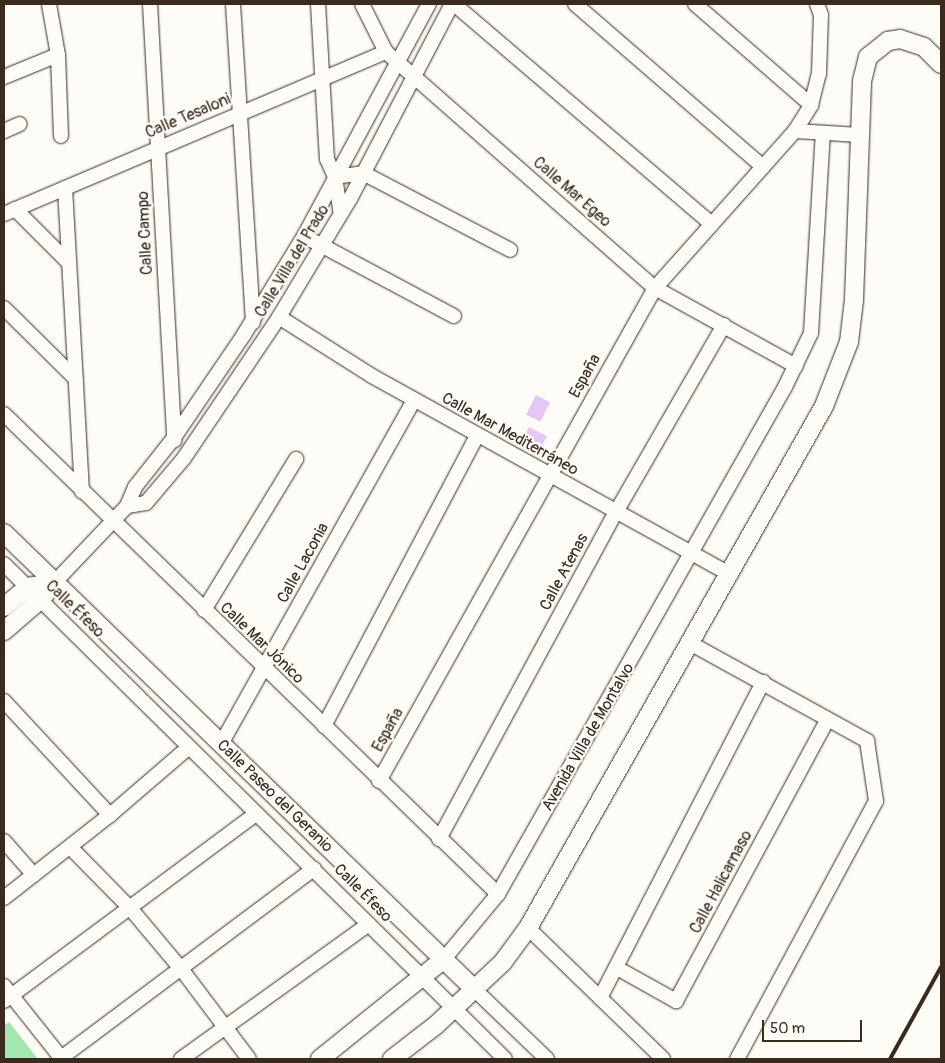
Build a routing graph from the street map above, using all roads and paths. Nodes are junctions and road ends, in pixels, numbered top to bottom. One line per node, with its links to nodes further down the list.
1 (150, 4): 26 (street, Calle Campo)
2 (233, 4): 19 (street)
3 (318, 4): 17 (street)
4 (362, 4): 11 (street, Calle Mar Egeo)
5 (429, 4): 13 (street, Calle Villa del Prado)
6 (453, 4): 15 (street, Calle Villa del Prado); 33 (street)
7 (575, 4): 27 (street)
8 (695, 4): 18 (street)
9 (818, 4): 18 (street, España)
10 (48, 5): 12 (street)
11 (386, 52): 13 (street, Calle Mar Egeo); 17 (street, Calle Tesaloni)
12 (58, 55): 16 (street); 25 (street)
13 (398, 63): 15 (street, Calle Mar Egeo); 29 (street, Calle Villa del Prado)
14 (941, 64): 24 (street)
15 (412, 76): 28 (street, Calle Villa del Prado); 38 (street, Calle Mar Egeo)
16 (4, 77)
17 (323, 79): 19 (street, Calle Tesaloni); 29 (street)
18 (811, 105): 22 (street, España)
19 (238, 114): 26 (street, Calle Tesaloni); 42 (street)
20 (20, 124): 21 (street)
21 (4, 130)
22 (795, 131): 23 (street); 27 (street, España)
23 (823, 133): 24 (street); 45 (street, Avenida Villa de Montalvo)
24 (860, 135): 61 (street)
25 (61, 136)
26 (158, 148): 30 (street, Calle Tesaloni); 50 (street, Calle Campo)
27 (763, 167): 33 (street, España)
28 (364, 174): 29 (street); 32 (street, Calle Villa del Prado); 36 (street)
29 (335, 177): 32 (street); 34 (street, Calle Villa del Prado)
30 (65, 188): 31 (street, Calle Tesaloni); 37 (street)
31 (9, 212): 37 (street)
32 (341, 214): 35 (street, Calle Villa del Prado)
33 (712, 224): 38 (street, España)
34 (304, 236): 35 (street); 42 (street, Calle Villa del Prado)
35 (323, 246): 40 (street); 41 (street, Calle Villa del Prado)
36 (510, 250)
37 (68, 262): 46 (street)
38 (656, 288): 43 (street, Calle Mar Egeo); 53 (street, España)
39 (4, 308): 46 (street)
40 (454, 316)
41 (279, 318): 44 (street, Calle Villa del Prado); 47 (street, Calle Mar Mediterráneo)
42 (252, 320): 44 (street); 50 (street, Calle Villa del Prado)
43 (724, 326): 45 (street, Calle Mar Egeo); 56 (street, Calle Atenas)
44 (262, 343): 51 (street, Calle Villa del Prado)
45 (796, 366): 59 (street, Avenida Villa de Montalvo)
46 (76, 379): 54 (street)
47 (414, 400): 49 (street, Calle Mar Mediterráneo); 69 (street, Calle Laconia)
48 (4, 414): 54 (street, Calle Mar Jónico)
49 (477, 436): 53 (street, Calle Mar Mediterráneo); 73 (street)
50 (173, 439): 51 (street, Calle Campo); 55 (street, Calle Villa del Prado)
51 (184, 458): 55 (street, Calle Villa del Prado)
52 (296, 460): 66 (street)
53 (549, 476): 56 (street, Calle Mar Mediterráneo); 76 (street, España)
54 (82, 492): 57 (street, Calle Mar Jónico)
55 (128, 506): 57 (street, Calle Villa del Prado)
56 (616, 512): 59 (street, Calle Mar Mediterráneo); 79 (street, Calle Atenas)
57 (111, 520): 62 (street, Calle Villa del Prado); 66 (street, Calle Mar Jónico)
58 (4, 533): 62 (street, Calle Paseo del Geranio)
59 (691, 554): 61 (street, Calle Mar Mediterráneo); 84 (street, Avenida Villa de Montalvo)
60 (4, 564): 63 (street, Calle Éfeso)
61 (729, 574): 68 (street)
62 (54, 583): 63 (street); 64 (street); 74 (street, Calle Paseo del Geranio)
63 (28, 587): 64 (street, Calle Éfeso); 65 (street)
64 (41, 599): 67 (street); 75 (street, Calle Éfeso)
65 (4, 607)
66 (204, 610): 69 (street, Calle Mar Jónico)
67 (4, 631)
68 (688, 642): 70 (street); 88 (street)
69 (263, 669): 73 (street, Calle Mar Jónico); 74 (street, Calle Laconia)
70 (763, 682): 72 (street); 90 (street)
71 (4, 701): 78 (street)
72 (828, 719): 90 (street, Calle Halicarnaso); 106 (street)
73 (324, 726): 76 (street, Calle Mar Jónico)
74 (221, 744): 89 (street, Calle Paseo del Geranio)
75 (189, 747): 77 (street, Calle Éfeso); 78 (street)
76 (380, 781): 79 (street, Calle Mar Jónico)
77 (256, 814): 82 (street, Calle Éfeso); 86 (street)
78 (110, 815): 81 (street)
79 (439, 839): 84 (street, Calle Mar Jónico)
80 (4, 841): 83 (street)
81 (70, 847): 83 (street); 86 (street)
82 (314, 869): 87 (street, Calle Éfeso); 91 (street)
83 (34, 874): 85 (street)
84 (498, 894): 89 (street, Avenida Villa de Montalvo)
85 (4, 898)
86 (130, 908): 91 (street); 94 (street)
87 (369, 924): 92 (street, Calle Éfeso); 97 (street)
88 (528, 928): 93 (street); 95 (street)
89 (444, 959): 92 (street, Avenida Villa de Montalvo); 93 (street, Calle Paseo del Geranio)
90 (617, 968): 95 (street)
91 (182, 970): 97 (street); 98 (street)
92 (422, 978): 96 (street, Calle Éfeso); 101 (street, Avenida Villa de Montalvo)
93 (474, 989): 96 (street); 104 (street, Calle Paseo del Geranio)
94 (6, 994): 98 (street)
95 (600, 998): 105 (street)
96 (453, 1009): 102 (street); 103 (street, Calle Éfeso)
97 (224, 1027): 99 (street); 100 (street)
98 (62, 1058)
99 (181, 1059)
100 (249, 1059)
101 (320, 1059)
102 (392, 1059)
103 (504, 1059)
104 (546, 1059)
105 (664, 1059)
106 (737, 1059)

